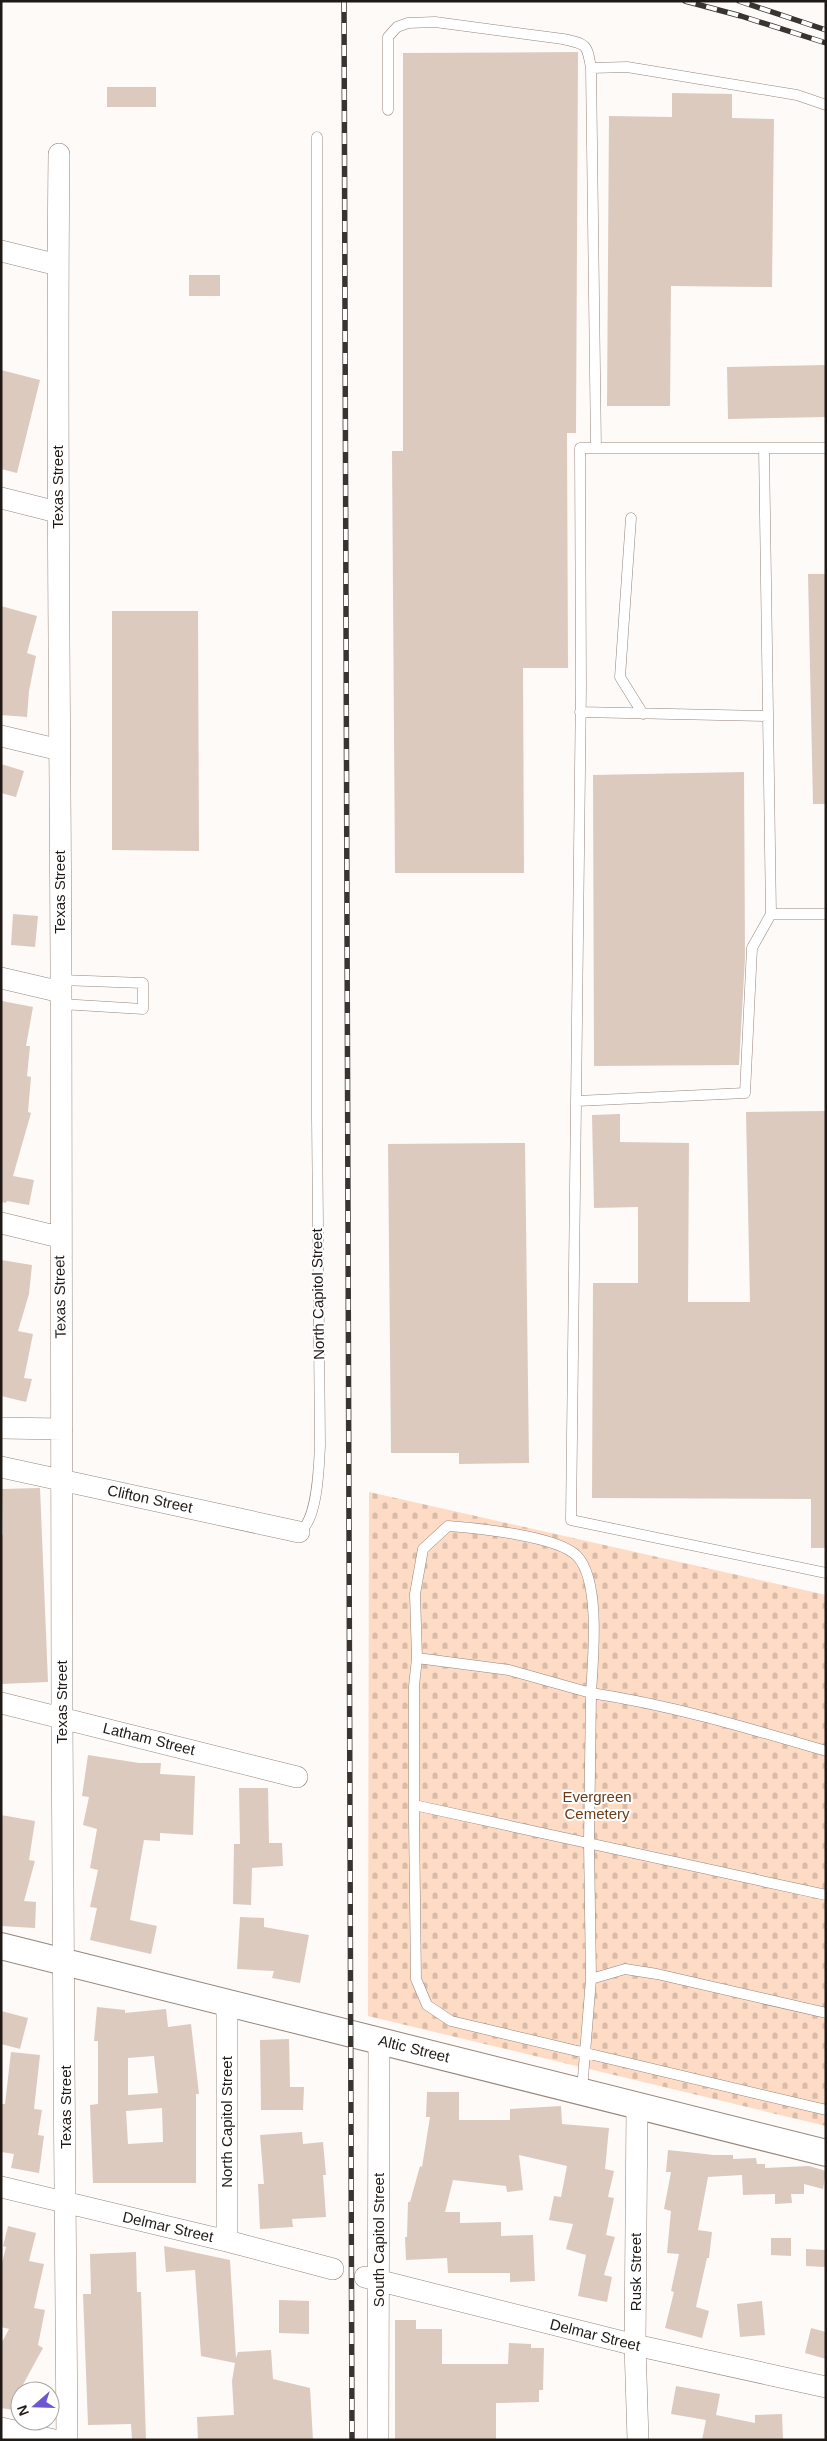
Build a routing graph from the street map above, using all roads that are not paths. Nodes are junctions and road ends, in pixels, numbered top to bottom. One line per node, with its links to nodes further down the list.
1 (591, 68): 2 (lane); 3 (lane); 8 (lane)
2 (826, 105)
3 (388, 110)
4 (317, 137): 30 (lane, North Capitol Street)
5 (59, 154): 7 (street, Texas Street)
6 (1, 252): 7 (street)
7 (58, 265): 12 (street, Texas Street)
8 (596, 448): 9 (lane); 14 (lane)
9 (764, 448): 10 (lane); 16 (lane)
10 (826, 448)
11 (1, 498): 12 (street)
12 (57, 512): 18 (street, Texas Street)
13 (631, 518): 15 (lane)
14 (580, 712): 15 (lane); 23 (lane)
15 (643, 714): 16 (lane)
16 (768, 716): 19 (lane)
17 (1, 736): 18 (street)
18 (60, 750): 22 (street, Texas Street)
19 (771, 914): 20 (lane); 23 (lane)
20 (826, 914)
21 (1, 978): 22 (street)
22 (61, 992): 22 (lane); 25 (street, Texas Street)
23 (577, 1101): 31 (lane)
24 (1, 1223): 25 (street)
25 (60, 1237): 27 (street, Texas Street)
26 (1, 1428): 27 (street)
27 (62, 1429): 29 (street, Texas Street)
28 (1, 1467): 29 (street, Clifton Street)
29 (63, 1479): 30 (street, Clifton Street); 35 (street, Texas Street)
30 (299, 1532)
31 (826, 1573)
32 (418, 1658): 33 (lane); 33 (lane); 38 (lane)
33 (591, 1693): 36 (lane); 39 (lane)
34 (1, 1703): 35 (street, Latham Street)
35 (62, 1717): 37 (street, Latham Street); 42 (street, Texas Street)
36 (826, 1751)
37 (297, 1777)
38 (414, 1805): 39 (lane); 47 (lane)
39 (589, 1843): 40 (lane); 43 (lane)
40 (826, 1895)
41 (1, 1946): 42 (street, Altic Street)
42 (64, 1961): 44 (street, Altic Street); 53 (street, Texas Street)
43 (591, 1979): 45 (lane); 47 (lane)
44 (227, 2002): 46 (street, Altic Street); 54 (street, North Capitol Street)
45 (826, 2013)
46 (379, 2040): 48 (street, Altic Street); 56 (street, South Capitol Street)
47 (585, 2052): 48 (lane); 50 (lane)
48 (582, 2091): 49 (street, Altic Street)
49 (637, 2105): 51 (street, Altic Street); 57 (street, Rusk Street)
50 (826, 2110)
51 (826, 2153)
52 (1, 2187): 53 (street, Delmar Street)
53 (66, 2203): 54 (street, Delmar Street); 61 (street, Texas Street)
54 (228, 2241): 55 (street, Delmar Street)
55 (333, 2269)
56 (372, 2279): 57 (street, Delmar Street); 62 (street, South Capitol Street)
57 (635, 2345): 58 (street, Delmar Street); 63 (street, Rusk Street)
58 (826, 2387)
59 (1, 2428): 60 (street)
60 (54, 2440)
61 (67, 2440)
62 (378, 2440)
63 (638, 2440)

